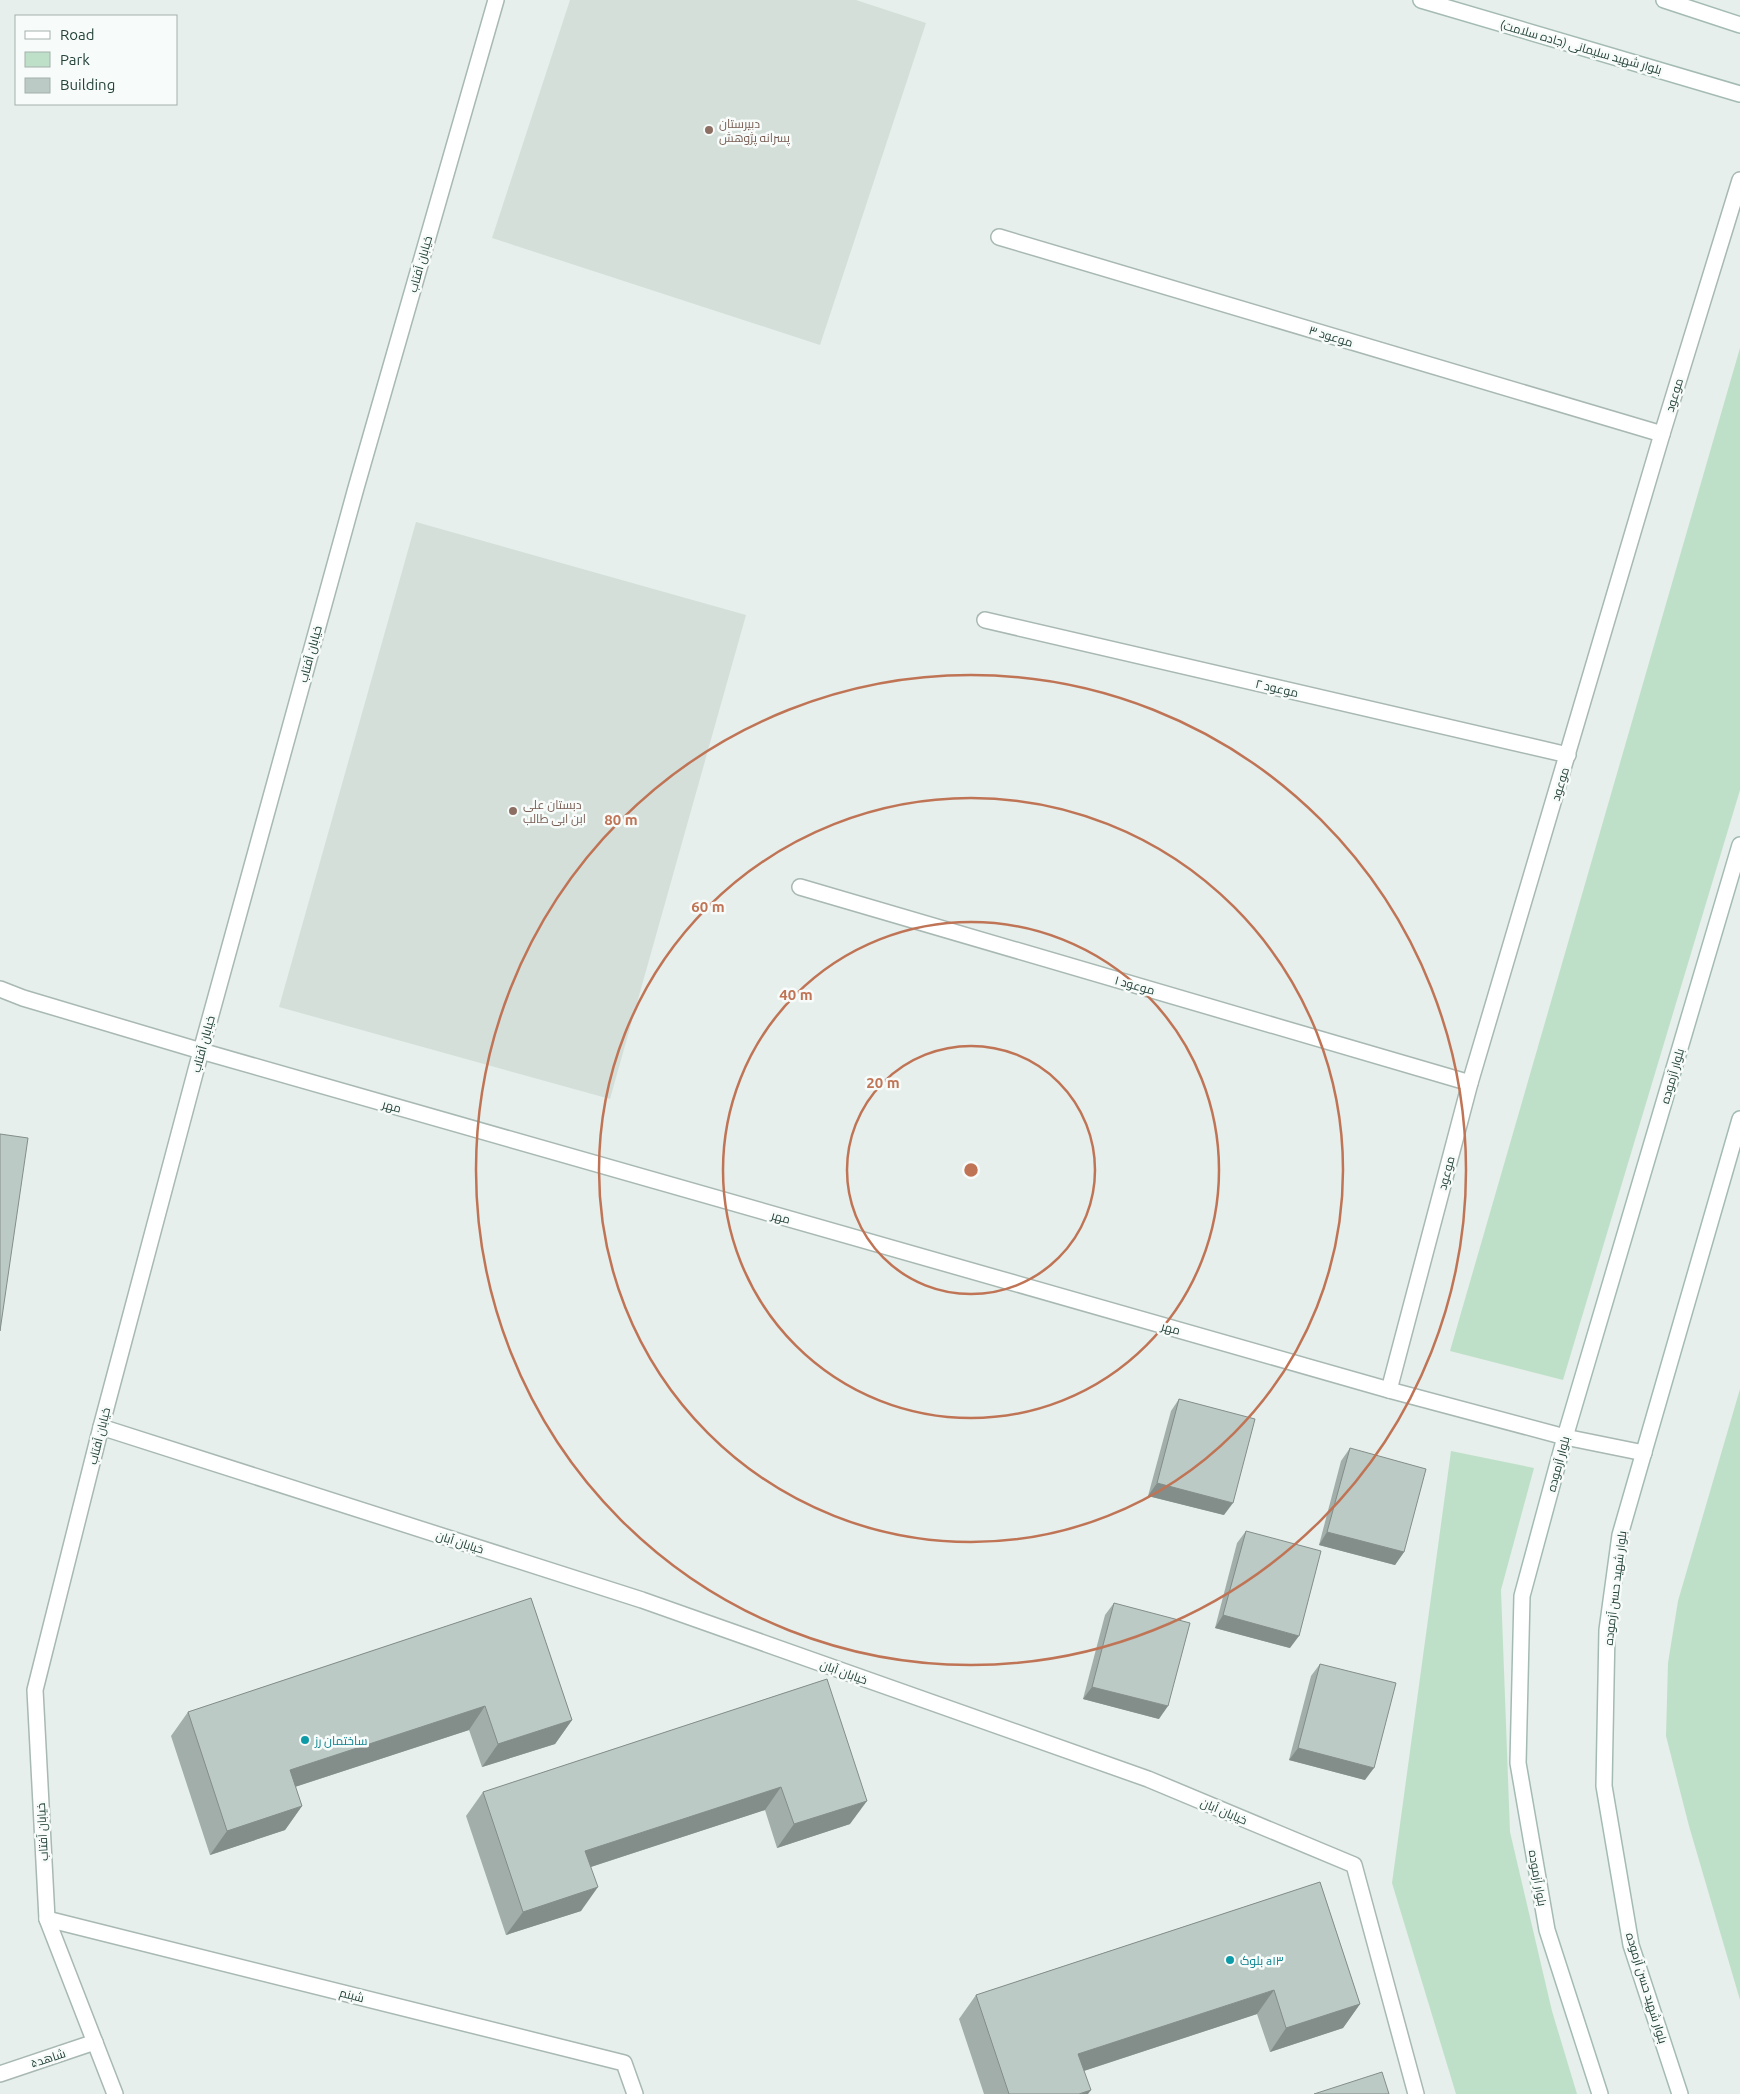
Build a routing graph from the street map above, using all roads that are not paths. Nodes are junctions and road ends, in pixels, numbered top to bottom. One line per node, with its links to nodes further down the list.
1 (496, 0): 14 (street, خیابان آفتاب)
2 (1421, 0): 5 (street, بلوار شهید سلیمانی (جاده سلامت))
3 (1664, 0): 4 (street)
4 (1740, 25)
5 (1740, 94)
6 (1740, 180): 8 (street, موعود)
7 (999, 237): 8 (street, موعود ۳)
8 (1662, 434): 10 (street, موعود)
9 (985, 620): 10 (street, موعود ۲)
10 (1568, 755): 15 (street, موعود)
11 (1740, 845): 19 (street, بلوار آزموده)
12 (800, 887): 15 (street, موعود ۱)
13 (0, 989): 14 (street, مهر)
14 (201, 1051): 17 (street, مهر); 18 (street, خیابان آفتاب)
15 (1470, 1083): 17 (street, موعود)
16 (1740, 1119): 20 (street, بلوار شهید حسن آزموده)
17 (1389, 1390): 19 (street, مهر)
18 (101, 1427): 21 (street, خیابان آفتاب); 26 (street, خیابان آبان)
19 (1565, 1437): 20 (street, مهر); 27 (street, بلوار آزموده)
20 (1644, 1453): 28 (street, بلوار شهید حسن آزموده)
21 (47, 1919): 22 (street, خیابان آفتاب); 25 (street, شبنم)
22 (95, 2042): 23 (street, شاهد۵); 24 (street, خیابان آفتاب)
23 (0, 2074)
24 (115, 2094)
25 (635, 2094)
26 (1416, 2094)
27 (1600, 2094)
28 (1680, 2094)

